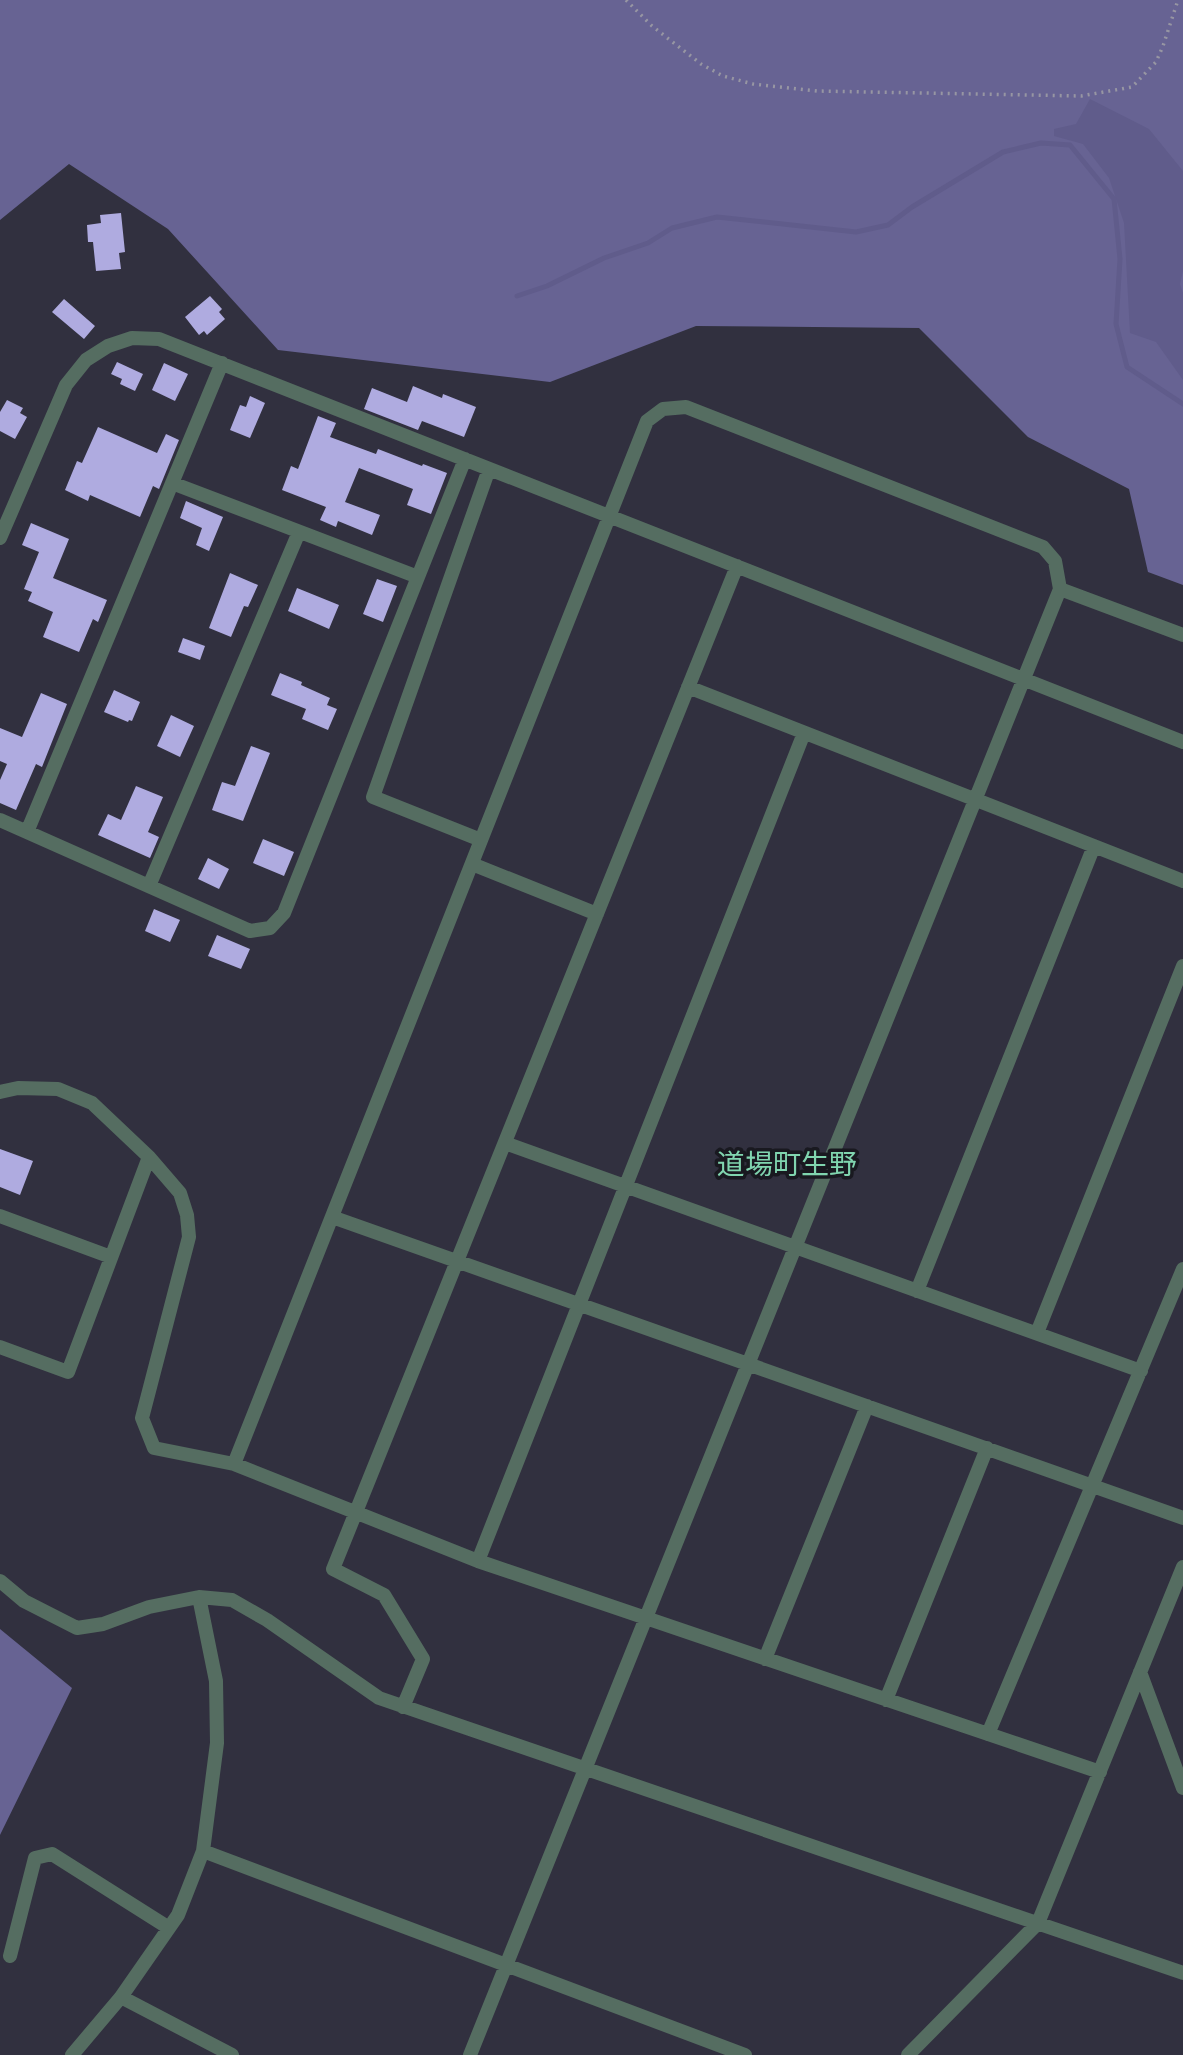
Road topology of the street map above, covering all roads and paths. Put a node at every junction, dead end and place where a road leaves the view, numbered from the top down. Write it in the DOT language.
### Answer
graph roads {
  1 [pos="626,0"];
  2 [pos="1178,0"];
  3 [pos="222,363"];
  4 [pos="466,459"];
  5 [pos="489,469"];
  6 [pos="172,484"];
  7 [pos="609,516"];
  8 [pos="299,532"];
  9 [pos="0,538"];
  10 [pos="737,566"];
  11 [pos="418,578"];
  12 [pos="1059,589"];
  13 [pos="1183,635"];
  14 [pos="1023,679"];
  15 [pos="688,687"];
  16 [pos="804,733"];
  17 [pos="1183,742"];
  18 [pos="975,799"];
  19 [pos="0,820"];
  20 [pos="27,832"];
  21 [pos="481,840"];
  22 [pos="1094,846"];
  23 [pos="472,864"];
  24 [pos="1183,881"];
  25 [pos="149,886"];
  26 [pos="597,914"];
  27 [pos="1183,966"];
  28 [pos="0,1091"];
  29 [pos="505,1143"];
  30 [pos="149,1157"];
  31 [pos="625,1186"];
  32 [pos="0,1216"];
  33 [pos="332,1217"];
  34 [pos="795,1247"];
  35 [pos="111,1256"];
  36 [pos="457,1261"];
  37 [pos="1183,1269"];
  38 [pos="917,1291"];
  39 [pos="579,1304"];
  40 [pos="1037,1334"];
  41 [pos="0,1347"];
  42 [pos="748,1364"];
  43 [pos="1140,1371"];
  44 [pos="867,1406"];
  45 [pos="987,1448"];
  46 [pos="234,1464"];
  47 [pos="1092,1486"];
  48 [pos="356,1513"];
  49 [pos="1183,1518"];
  50 [pos="478,1561"];
  51 [pos="1183,1567"];
  52 [pos="0,1581"];
  53 [pos="199,1597"];
  54 [pos="646,1618"];
  55 [pos="765,1659"];
  56 [pos="1140,1672"];
  57 [pos="886,1700"];
  58 [pos="403,1707"];
  59 [pos="988,1734"];
  60 [pos="585,1769"];
  61 [pos="1100,1772"];
  62 [pos="1183,1788"];
  63 [pos="203,1851"];
  64 [pos="1038,1923"];
  65 [pos="169,1928"];
  66 [pos="10,1956"];
  67 [pos="506,1965"];
  68 [pos="1183,1973"];
  69 [pos="121,1997"];
  70 [pos="72,2055"];
  71 [pos="232,2055"];
  72 [pos="470,2055"];
  73 [pos="745,2055"];
  74 [pos="908,2055"];
  1 -- 2 [label="path"];
  3 -- 4 [label="street"];
  3 -- 6 [label="street"];
  3 -- 9 [label="street"];
  4 -- 5 [label="street"];
  4 -- 11 [label="street"];
  5 -- 7 [label="street"];
  5 -- 21 [label="street"];
  6 -- 8 [label="street"];
  6 -- 20 [label="street"];
  7 -- 10 [label="street"];
  7 -- 12 [label="street"];
  7 -- 21 [label="street"];
  8 -- 11 [label="street"];
  8 -- 25 [label="street"];
  10 -- 14 [label="street"];
  10 -- 15 [label="street"];
  11 -- 25 [label="street"];
  12 -- 13 [label="street"];
  12 -- 14 [label="street"];
  14 -- 17 [label="street"];
  14 -- 18 [label="street"];
  15 -- 16 [label="street"];
  15 -- 26 [label="street"];
  16 -- 18 [label="street"];
  16 -- 31 [label="street"];
  18 -- 22 [label="street"];
  18 -- 34 [label="street"];
  19 -- 20 [label="street"];
  20 -- 25 [label="street"];
  21 -- 23 [label="street"];
  22 -- 24 [label="street"];
  22 -- 38 [label="street"];
  23 -- 26 [label="street"];
  23 -- 33 [label="street"];
  26 -- 29 [label="street"];
  27 -- 40 [label="street"];
  28 -- 30 [label="street"];
  29 -- 31 [label="street"];
  29 -- 36 [label="street"];
  30 -- 35 [label="street"];
  30 -- 46 [label="street"];
  31 -- 34 [label="street"];
  31 -- 39 [label="street"];
  32 -- 35 [label="street"];
  33 -- 36 [label="street"];
  33 -- 46 [label="street"];
  34 -- 38 [label="street"];
  34 -- 42 [label="street"];
  35 -- 41 [label="street"];
  36 -- 39 [label="street"];
  36 -- 48 [label="street"];
  37 -- 43 [label="street"];
  38 -- 40 [label="street"];
  39 -- 42 [label="street"];
  39 -- 50 [label="street"];
  40 -- 43 [label="street"];
  42 -- 44 [label="street"];
  42 -- 54 [label="street"];
  43 -- 47 [label="street"];
  44 -- 45 [label="street"];
  44 -- 55 [label="street"];
  45 -- 47 [label="street"];
  45 -- 57 [label="street"];
  46 -- 48 [label="street"];
  47 -- 49 [label="street"];
  47 -- 59 [label="street"];
  48 -- 50 [label="street"];
  48 -- 58 [label="street"];
  50 -- 54 [label="street"];
  51 -- 56 [label="street"];
  52 -- 53 [label="street"];
  53 -- 58 [label="street"];
  53 -- 63 [label="street"];
  54 -- 55 [label="street"];
  54 -- 60 [label="street"];
  55 -- 57 [label="street"];
  56 -- 61 [label="street"];
  56 -- 62 [label="street"];
  57 -- 59 [label="street"];
  58 -- 60 [label="street"];
  59 -- 61 [label="street"];
  60 -- 64 [label="street"];
  60 -- 67 [label="street"];
  61 -- 64 [label="street"];
  63 -- 65 [label="street"];
  63 -- 67 [label="street"];
  64 -- 68 [label="street"];
  64 -- 74 [label="street"];
  65 -- 66 [label="street"];
  65 -- 69 [label="street"];
  67 -- 72 [label="street"];
  67 -- 73 [label="street"];
  69 -- 70 [label="street"];
  69 -- 71 [label="street"];
}
